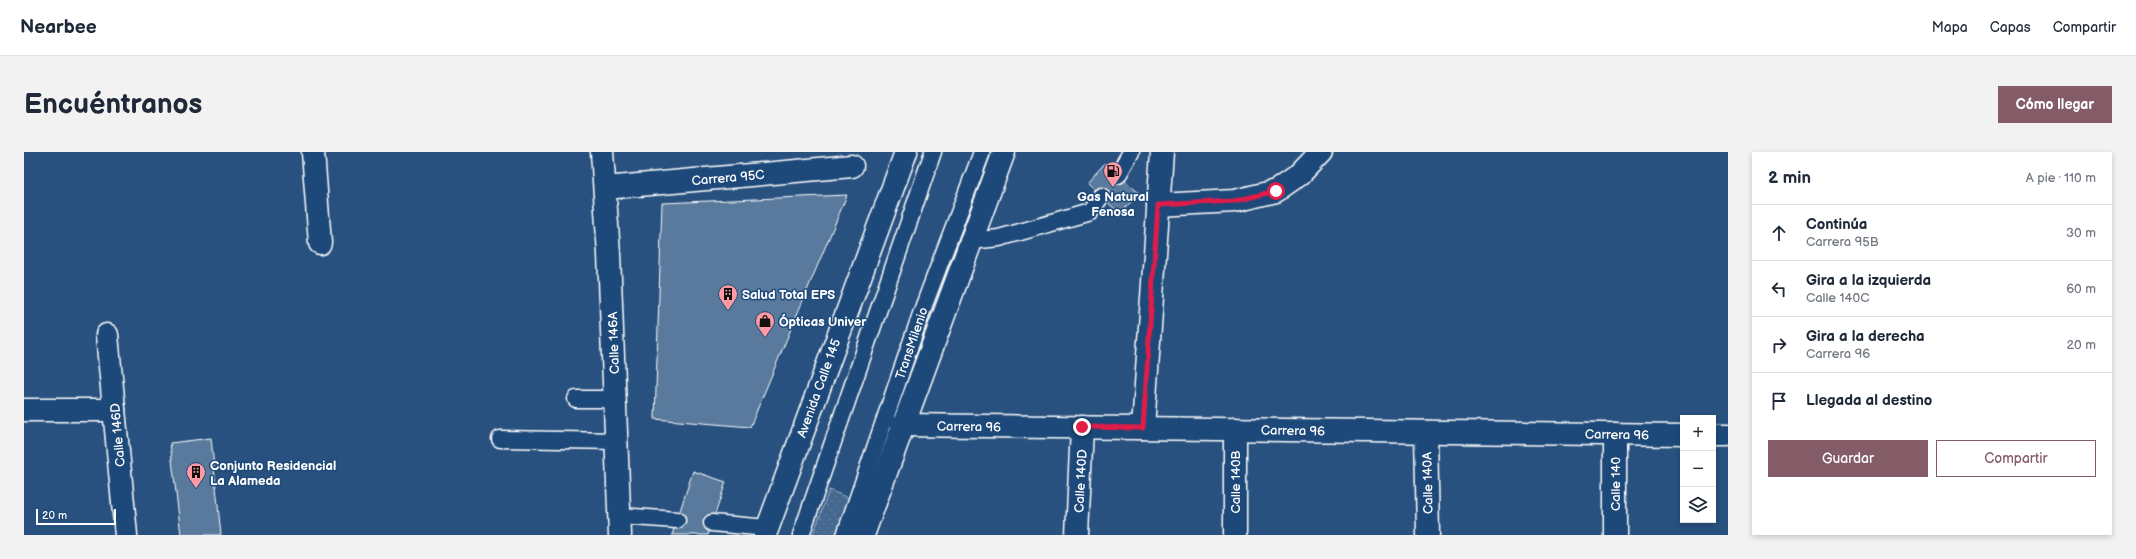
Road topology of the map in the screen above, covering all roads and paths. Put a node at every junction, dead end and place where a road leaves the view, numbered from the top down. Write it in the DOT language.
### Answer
graph roads {
  1 [pos="313,152"];
  2 [pos="602,152"];
  3 [pos="906,152"];
  4 [pos="933,152"];
  5 [pos="982,152"];
  6 [pos="1004,152"];
  7 [pos="1131,152"];
  8 [pos="1162,152"];
  9 [pos="1321,152"];
  10 [pos="852,166"];
  11 [pos="1118,175"];
  12 [pos="605,188"];
  13 [pos="1101,196"];
  14 [pos="1158,205"];
  15 [pos="971,241"];
  16 [pos="320,243"];
  17 [pos="107,335"];
  18 [pos="576,399"];
  19 [pos="615,399"];
  20 [pos="24,410"];
  21 [pos="114,410"];
  22 [pos="902,425"];
  23 [pos="1082,427"];
  24 [pos="1143,428"];
  25 [pos="1235,429"];
  26 [pos="1426,432"];
  27 [pos="1615,434"];
  28 [pos="1680,435"];
  29 [pos="1716,435"];
  30 [pos="1728,435"];
  31 [pos="500,439"];
  32 [pos="617,441"];
  33 [pos="677,520"];
  34 [pos="712,523"];
  35 [pos="620,525"];
  36 [pos="766,531"];
  37 [pos="126,535"];
  38 [pos="800,535"];
  39 [pos="844,535"];
  40 [pos="863,535"];
  41 [pos="1077,535"];
  42 [pos="1235,535"];
  43 [pos="1428,535"];
  44 [pos="1615,535"];
  1 -- 16 [label="street"];
  2 -- 12 [label="street, Calle 146A"];
  3 -- 36 [label="street, Avenida Calle 145"];
  4 -- 38 [label="lane"];
  5 -- 39 [label="lane, TransMilenio"];
  6 -- 15 [label="street"];
  7 -- 11 [label="lane"];
  8 -- 14 [label="street"];
  9 -- 14 [label="street"];
  10 -- 12 [label="street, Carrera 95C"];
  12 -- 19 [label="street, Calle 146A"];
  13 -- 15 [label="lane"];
  14 -- 24 [label="street"];
  15 -- 22 [label="street"];
  17 -- 21 [label="street, Calle 146D"];
  18 -- 19 [label="lane"];
  19 -- 32 [label="street, Calle 146A"];
  20 -- 21 [label="street"];
  21 -- 37 [label="street, Calle 146D"];
  22 -- 23 [label="street, Carrera 96"];
  22 -- 40 [label="street"];
  23 -- 24 [label="street, Carrera 96"];
  23 -- 41 [label="street, Calle 140D"];
  24 -- 25 [label="street, Carrera 96"];
  25 -- 26 [label="street, Carrera 96"];
  25 -- 42 [label="street, Calle 140B"];
  26 -- 27 [label="street, Carrera 96"];
  26 -- 43 [label="street, Calle 140A"];
  27 -- 28 [label="street, Carrera 96"];
  27 -- 44 [label="street, Calle 140"];
  29 -- 30 [label="street"];
  31 -- 32 [label="lane"];
  32 -- 35 [label="street, Calle 146A"];
  33 -- 35 [label="lane"];
  34 -- 36 [label="lane"];
}
